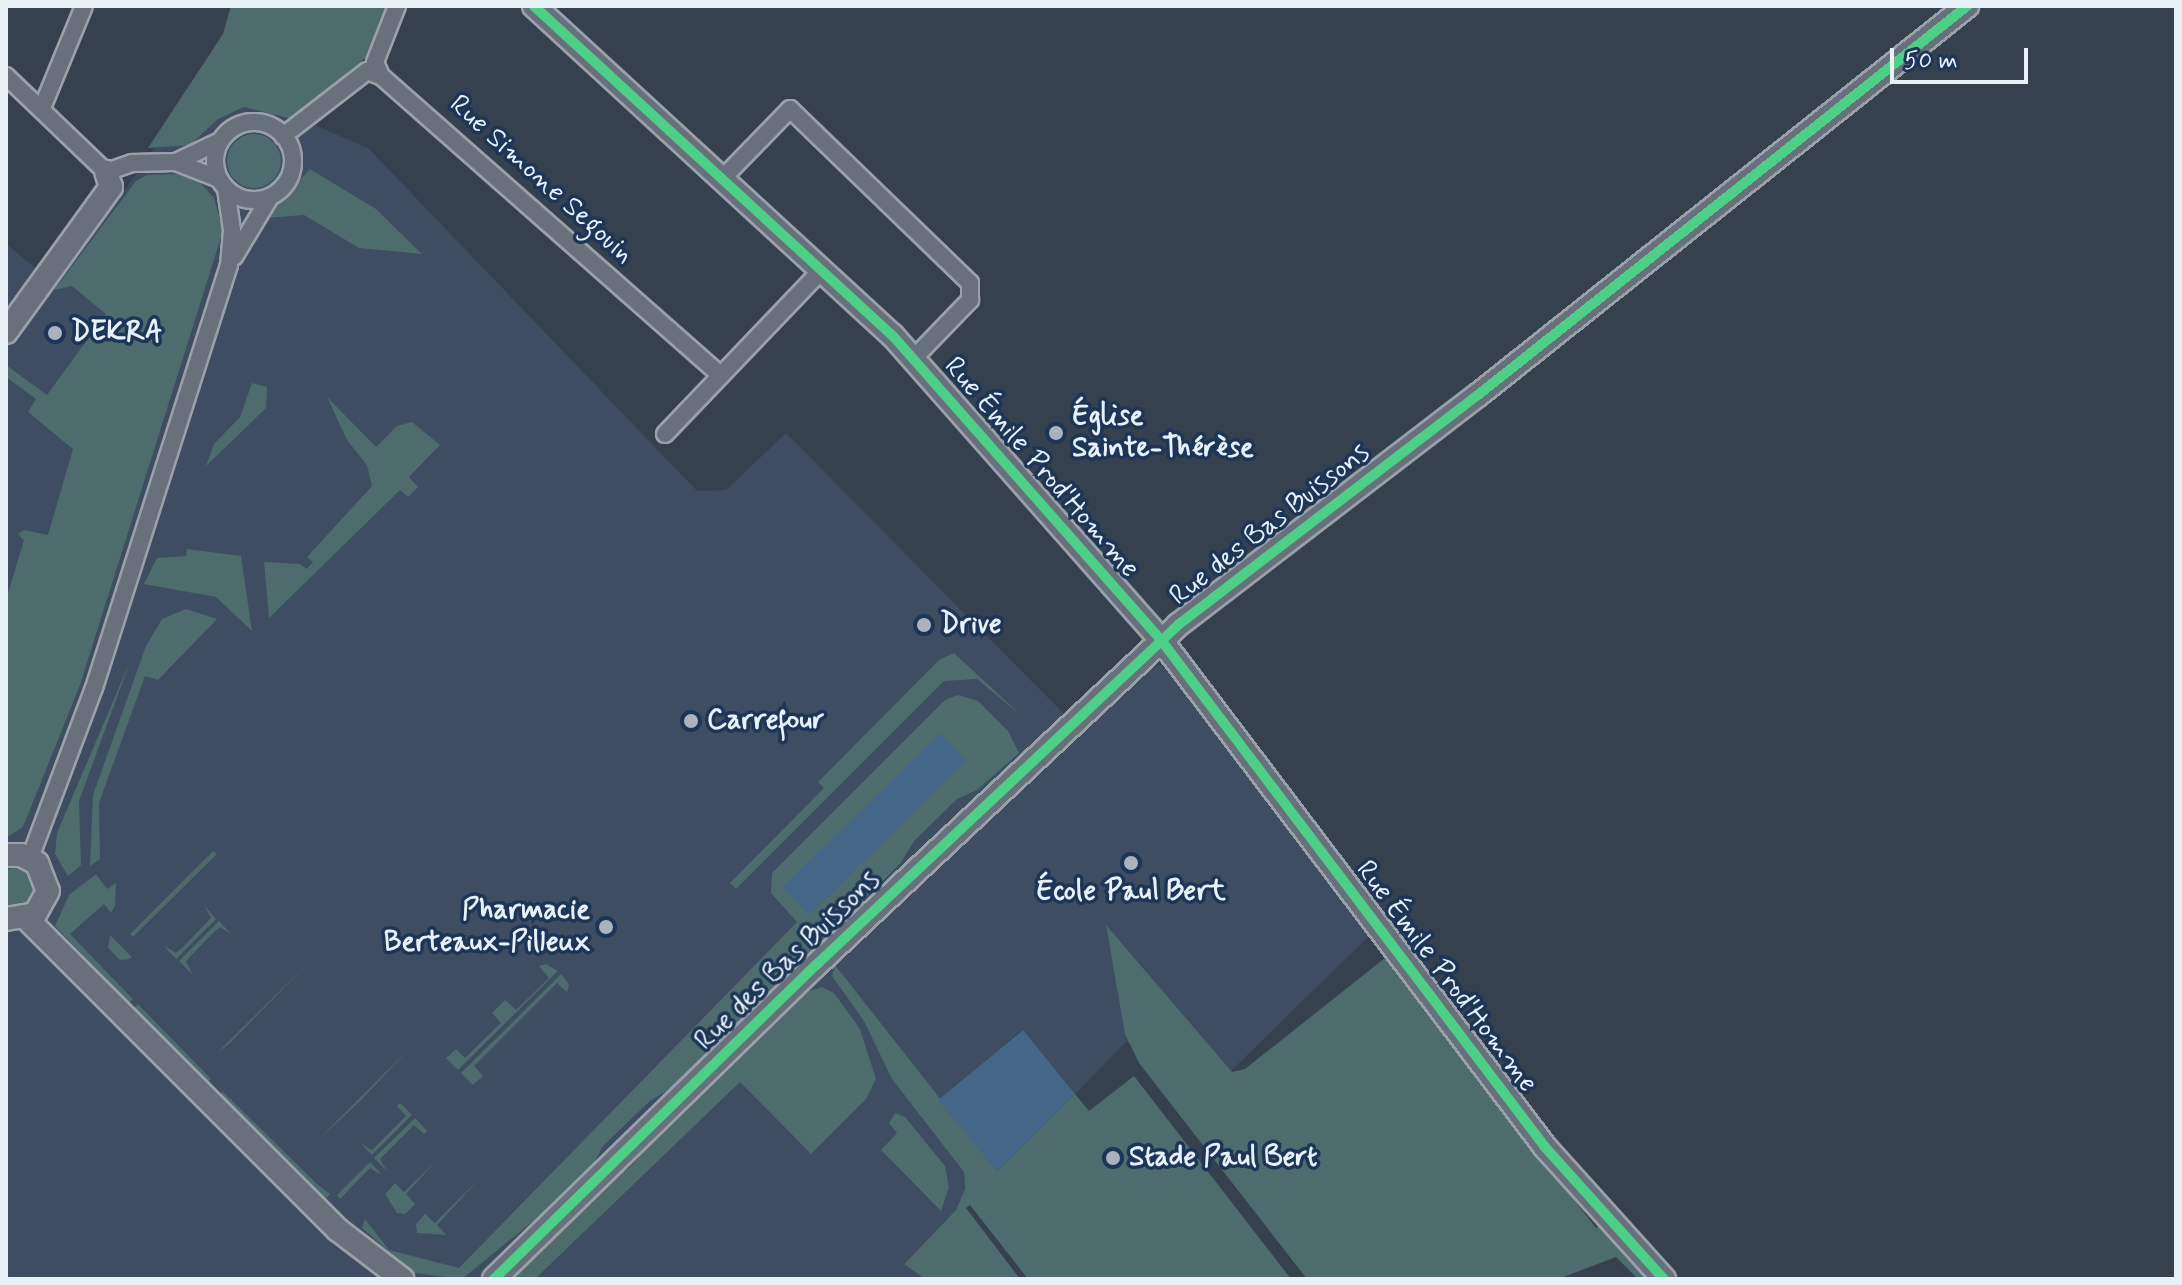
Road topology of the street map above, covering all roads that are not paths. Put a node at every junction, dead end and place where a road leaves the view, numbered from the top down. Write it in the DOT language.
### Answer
graph roads {
  1 [pos="84,6"];
  2 [pos="397,6"];
  3 [pos="534,6"];
  4 [pos="1967,6"];
  5 [pos="6,76"];
  6 [pos="381,76"];
  7 [pos="42,108"];
  8 [pos="283,136"];
  9 [pos="220,141"];
  10 [pos="176,162"];
  11 [pos="106,172"];
  12 [pos="721,180"];
  13 [pos="222,184"];
  14 [pos="270,197"];
  15 [pos="229,265"];
  16 [pos="821,271"];
  17 [pos="6,332"];
  18 [pos="913,359"];
  19 [pos="721,376"];
  20 [pos="665,434"];
  21 [pos="1161,640"];
  22 [pos="6,855"];
  23 [pos="30,858"];
  24 [pos="16,919"];
  25 [pos="338,1230"];
  26 [pos="500,1272"];
  27 [pos="379,1279"];
  28 [pos="402,1279"];
  29 [pos="484,1279"];
  30 [pos="1664,1279"];
  1 -- 7 [label="street"];
  2 -- 6 [label="street"];
  3 -- 12 [label="street, Rue Émile Prod'Homme"];
  4 -- 21 [label="street, Rue des Bas Buissons"];
  5 -- 7 [label="street"];
  6 -- 8 [label="street"];
  6 -- 19 [label="street, Rue Simone Segouin"];
  7 -- 11 [label="street"];
  8 -- 9 [label="street"];
  8 -- 14 [label="street"];
  9 -- 10 [label="street"];
  9 -- 13 [label="street"];
  10 -- 11 [label="street"];
  10 -- 13 [label="street"];
  11 -- 17 [label="street"];
  12 -- 16 [label="street, Rue Émile Prod'Homme"];
  12 -- 18 [label="street"];
  13 -- 14 [label="street"];
  13 -- 15 [label="street"];
  14 -- 15 [label="street"];
  15 -- 23 [label="street"];
  16 -- 18 [label="street, Rue Émile Prod'Homme"];
  16 -- 19 [label="street"];
  18 -- 21 [label="street, Rue Émile Prod'Homme"];
  19 -- 20 [label="street"];
  21 -- 26 [label="street, Rue des Bas Buissons"];
  21 -- 30 [label="street, Rue Émile Prod'Homme"];
  22 -- 23 [label="street"];
  23 -- 24 [label="street"];
  24 -- 25 [label="street"];
  25 -- 27 [label="street"];
  25 -- 28 [label="street"];
  26 -- 29 [label="street, Rue des Bas Buissons"];
}
